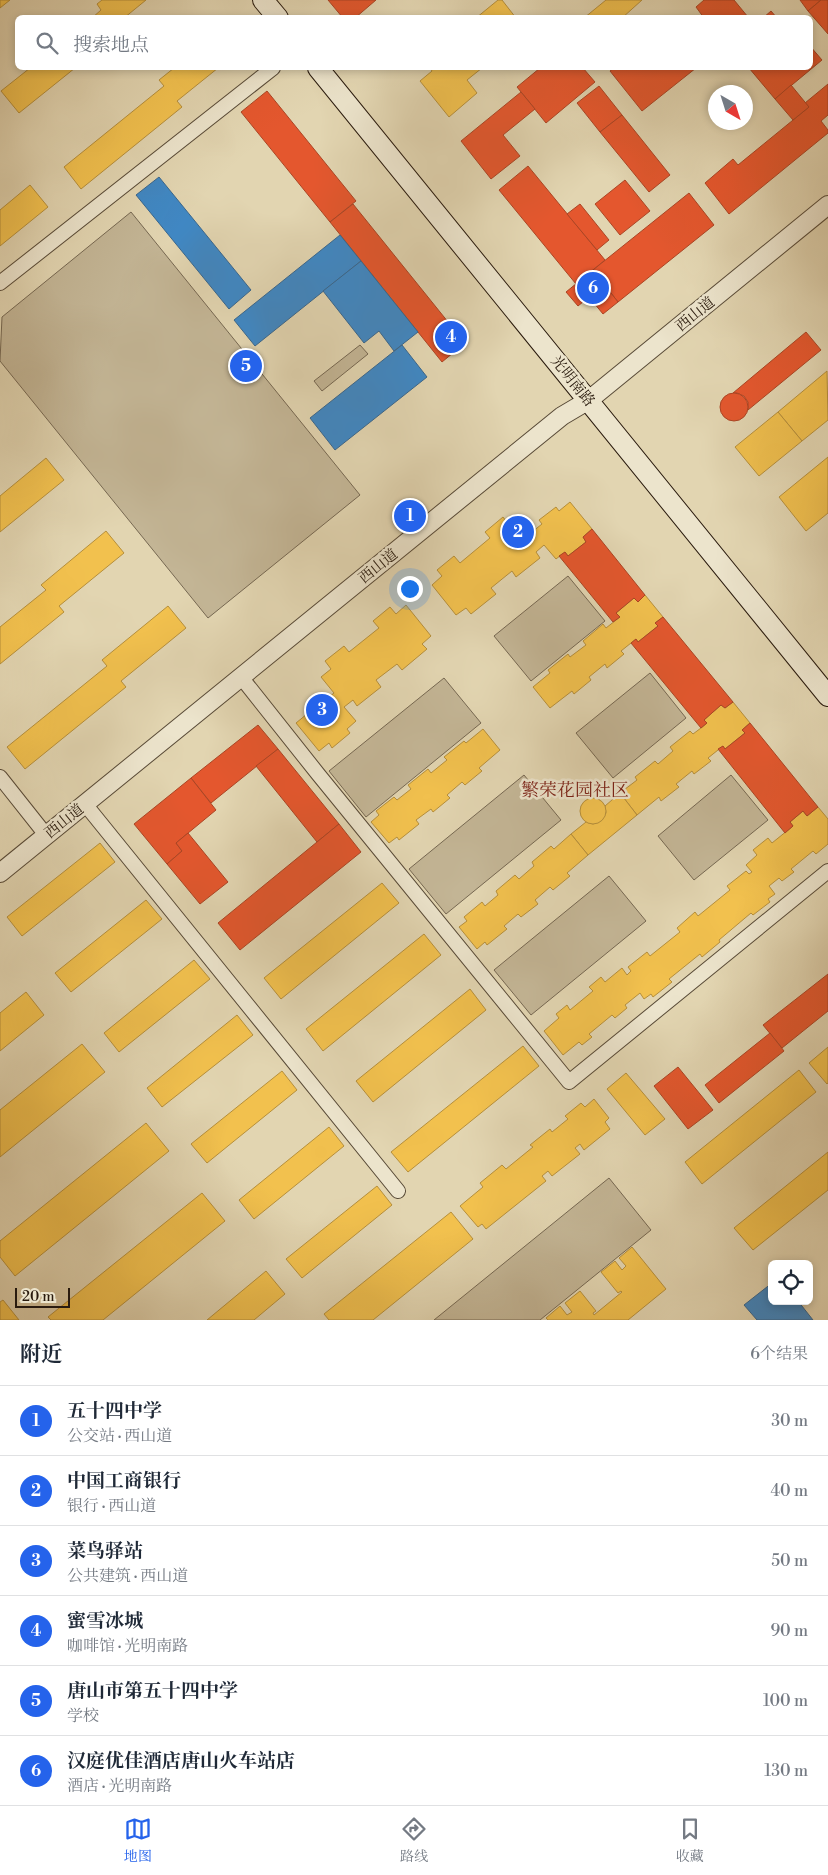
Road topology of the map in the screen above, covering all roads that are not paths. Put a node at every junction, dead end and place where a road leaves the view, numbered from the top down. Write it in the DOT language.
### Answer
graph roads {
  1 [pos="263,0"];
  2 [pos="276,15"];
  3 [pos="269,70"];
  4 [pos="320,70"];
  5 [pos="828,205"];
  6 [pos="0,284"];
  7 [pos="589,400"];
  8 [pos="242,677"];
  9 [pos="828,696"];
  10 [pos="0,777"];
  11 [pos="85,804"];
  12 [pos="46,835"];
  13 [pos="828,871"];
  14 [pos="0,873"];
  15 [pos="398,1191"];
  1 -- 2 [label="main road"];
  3 -- 6 [label="street"];
  4 -- 7 [label="main road, 光明南路"];
  5 -- 7 [label="street, 西山道"];
  7 -- 8 [label="street, 西山道"];
  7 -- 9 [label="main road, 光明南路"];
  8 -- 11 [label="street, 西山道"];
  8 -- 13 [label="street"];
  10 -- 12 [label="street"];
  11 -- 12 [label="street, 西山道"];
  11 -- 15 [label="street"];
  12 -- 14 [label="street, 西山道"];
}
